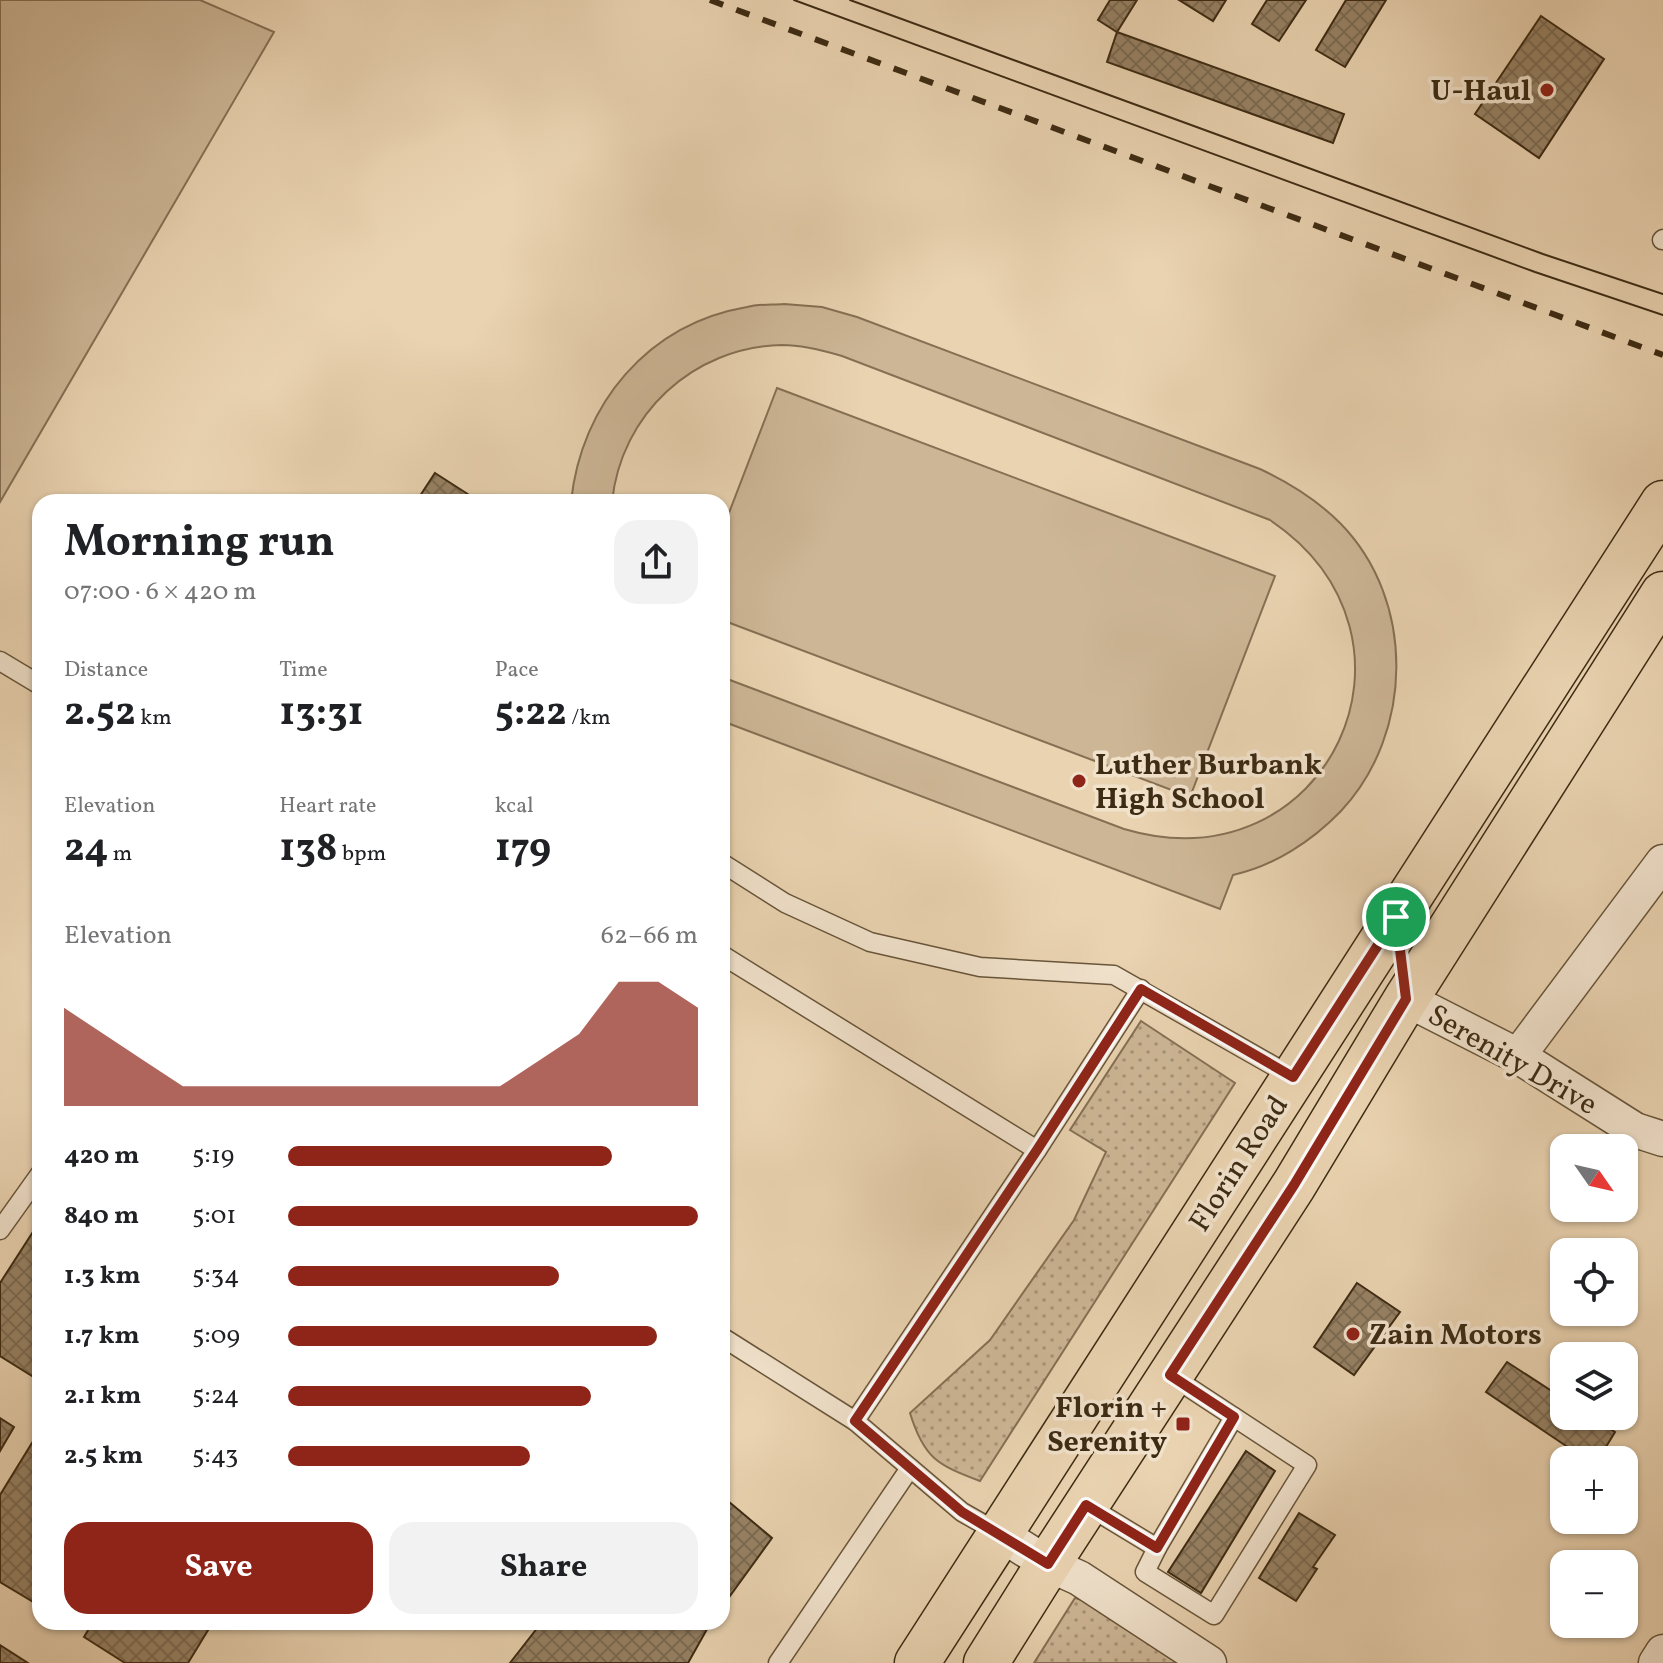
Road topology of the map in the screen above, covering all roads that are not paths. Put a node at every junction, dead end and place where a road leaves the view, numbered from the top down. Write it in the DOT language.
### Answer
graph roads {
  1 [pos="1663,503"];
  2 [pos="1663,594"];
  3 [pos="0,661"];
  4 [pos="32,680"];
  5 [pos="1663,862"];
  6 [pos="730,868"];
  7 [pos="1396,917"];
  8 [pos="730,960"];
  9 [pos="1141,989"];
  10 [pos="1406,999"];
  11 [pos="1518,1056"];
  12 [pos="1293,1077"];
  13 [pos="1663,1139"];
  14 [pos="1037,1150"];
  15 [pos="32,1185"];
  16 [pos="0,1230"];
  17 [pos="730,1342"];
  18 [pos="1170,1375"];
  19 [pos="1234,1417"];
  20 [pos="855,1421"];
  21 [pos="910,1468"];
  22 [pos="1086,1505"];
  23 [pos="999,1533"];
  24 [pos="1157,1548"];
  25 [pos="1048,1564"];
  26 [pos="1663,1652"];
  27 [pos="778,1663"];
  28 [pos="917,1663"];
  29 [pos="986,1663"];
  30 [pos="1209,1663"];
  31 [pos="1656,1663"];
  1 -- 7 [label="main road, Florin Road"];
  2 -- 10 [label="main road, Florin Road"];
  3 -- 4 [label="lane"];
  5 -- 11 [label="street"];
  6 -- 9 [label="lane"];
  7 -- 10 [label="main road"];
  7 -- 12 [label="main road, Florin Road"];
  8 -- 14 [label="lane"];
  9 -- 12 [label="lane"];
  9 -- 14 [label="lane"];
  10 -- 11 [label="street, Serenity Drive"];
  10 -- 18 [label="main road, Florin Road"];
  11 -- 13 [label="street, Serenity Drive"];
  12 -- 23 [label="main road, Florin Road"];
  14 -- 20 [label="lane"];
  15 -- 16 [label="lane"];
  17 -- 20 [label="lane"];
  18 -- 19 [label="lane"];
  18 -- 22 [label="main road, Florin Road"];
  19 -- 24 [label="lane"];
  19 -- 24 [label="lane"];
  20 -- 21 [label="lane"];
  21 -- 23 [label="lane"];
  21 -- 27 [label="lane"];
  22 -- 24 [label="lane"];
  22 -- 25 [label="main road, Florin Road"];
  23 -- 25 [label="street"];
  23 -- 28 [label="main road, Florin Road"];
  25 -- 29 [label="main road, Florin Road"];
  25 -- 30 [label="street"];
  26 -- 31 [label="street"];
}
